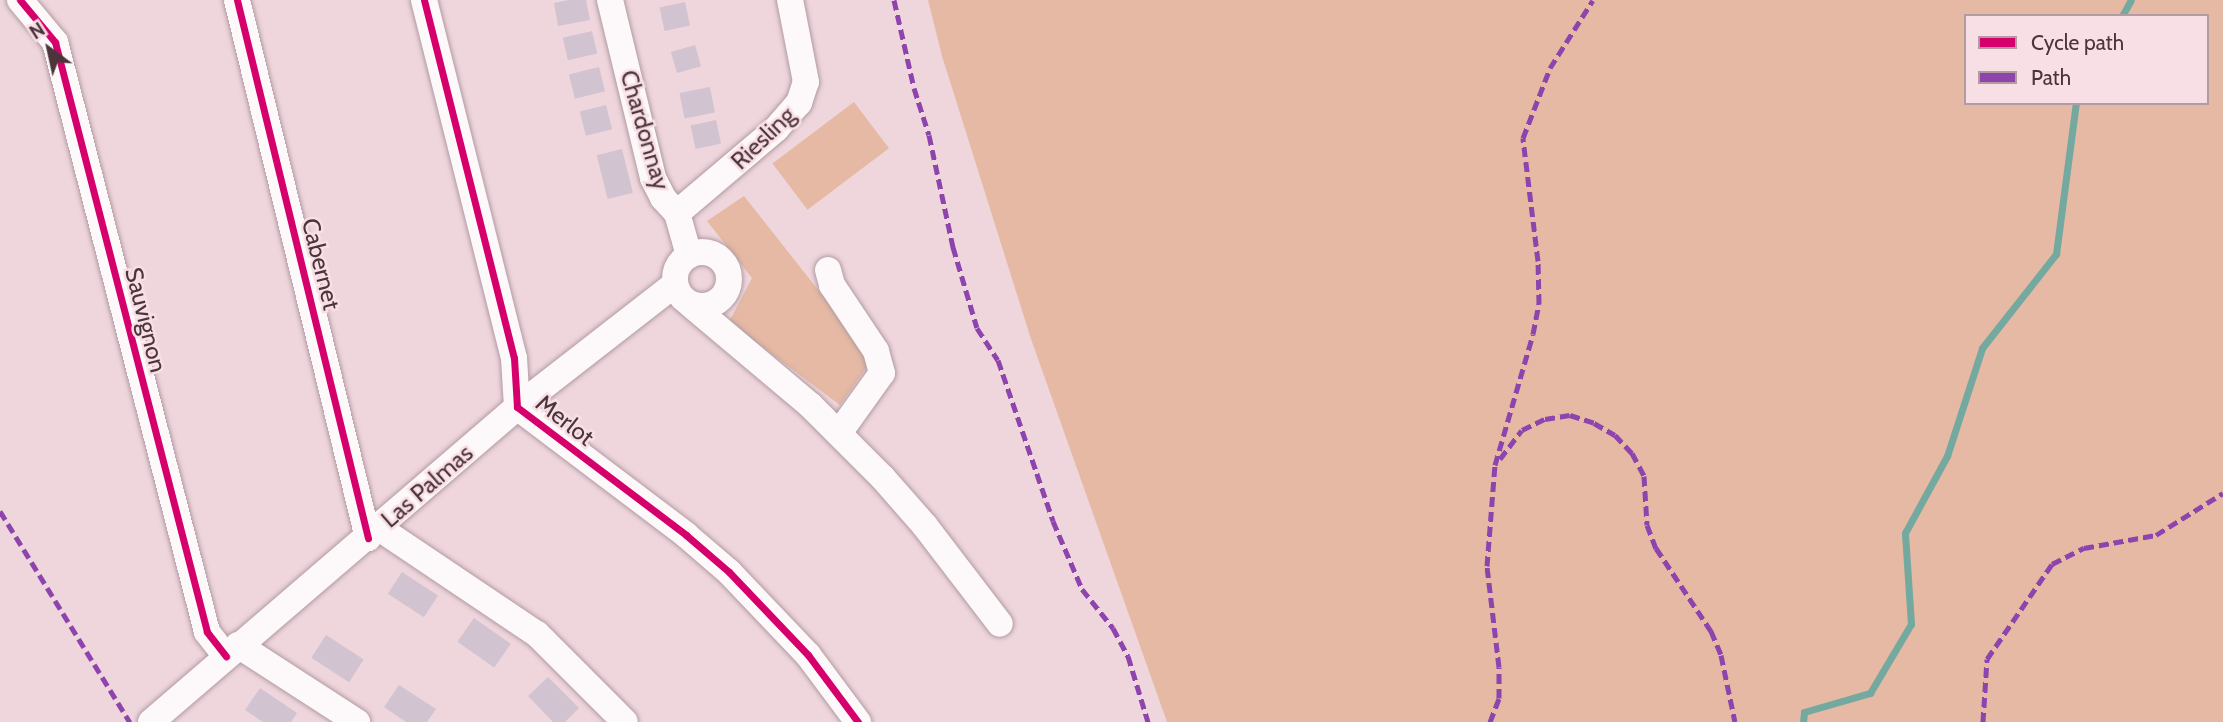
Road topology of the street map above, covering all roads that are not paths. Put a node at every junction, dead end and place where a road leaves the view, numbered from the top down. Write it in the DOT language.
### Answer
graph roads {
  1 [pos="20,0"];
  2 [pos="236,0"];
  3 [pos="424,0"];
  4 [pos="610,0"];
  5 [pos="790,0"];
  6 [pos="677,213"];
  7 [pos="689,255"];
  8 [pos="828,270"];
  9 [pos="683,294"];
  10 [pos="517,407"];
  11 [pos="839,433"];
  12 [pos="374,533"];
  13 [pos="1000,624"];
  14 [pos="232,651"];
  15 [pos="152,722"];
  16 [pos="358,722"];
  17 [pos="625,722"];
  18 [pos="858,722"];
  1 -- 14 [label="street, Sauvignon"];
  2 -- 12 [label="street, Cabernet"];
  3 -- 10 [label="street, Merlot"];
  4 -- 6 [label="street, Chardonnay"];
  5 -- 6 [label="street, Riesling"];
  6 -- 7 [label="street, Chardonnay"];
  7 -- 9 [label="street, Las Palmas"];
  7 -- 9 [label="street, Las Palmas"];
  8 -- 11 [label="street"];
  9 -- 10 [label="street, Las Palmas"];
  9 -- 11 [label="street"];
  10 -- 12 [label="street, Las Palmas"];
  10 -- 18 [label="street, Merlot"];
  11 -- 13 [label="street"];
  12 -- 14 [label="street, Las Palmas"];
  12 -- 17 [label="street"];
  14 -- 15 [label="street, Las Palmas"];
  14 -- 16 [label="street, Sauvignon"];
}
